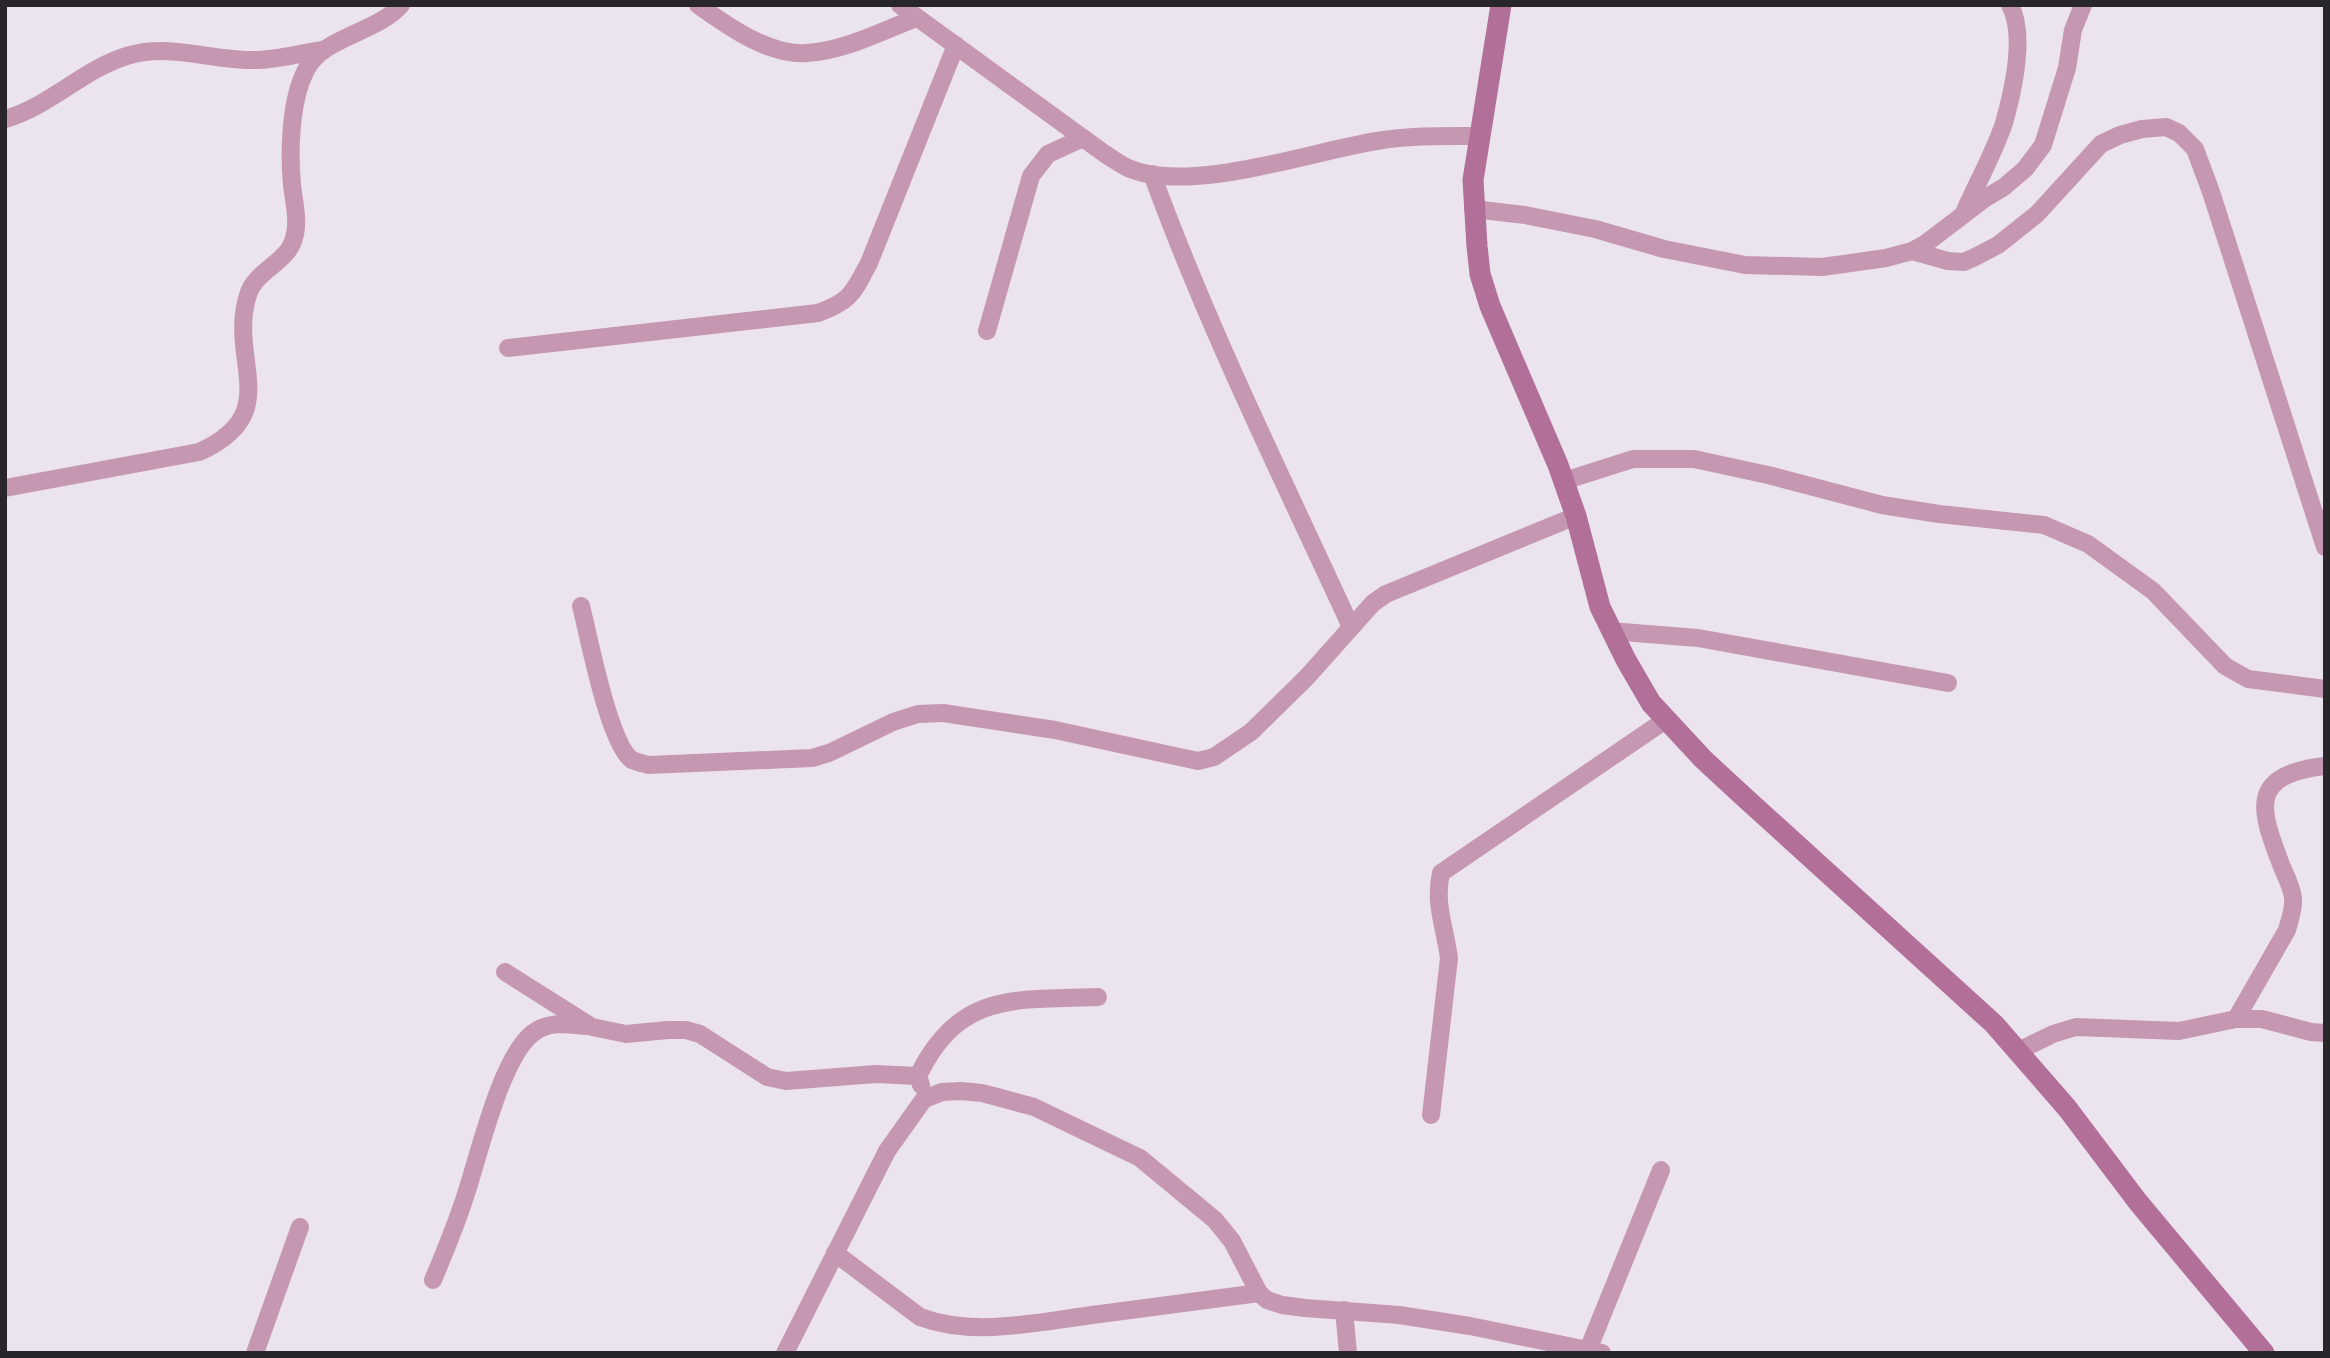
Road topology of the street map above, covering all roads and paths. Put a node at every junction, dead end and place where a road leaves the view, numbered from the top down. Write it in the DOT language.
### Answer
graph roads {
  1 [pos="401,5"];
  2 [pos="698,5"];
  3 [pos="900,5"];
  4 [pos="1501,5"];
  5 [pos="2010,5"];
  6 [pos="2083,5"];
  7 [pos="916,18"];
  8 [pos="956,45"];
  9 [pos="326,49"];
  10 [pos="5,119"];
  11 [pos="1479,136"];
  12 [pos="1083,138"];
  13 [pos="1152,174"];
  14 [pos="1473,209"];
  15 [pos="1962,216"];
  16 [pos="1912,251"];
  17 [pos="987,331"];
  18 [pos="508,348"];
  19 [pos="1564,481"];
  20 [pos="5,488"];
  21 [pos="1576,516"];
  22 [pos="2325,547"];
  23 [pos="580,606"];
  24 [pos="1351,626"];
  25 [pos="1611,631"];
  26 [pos="1948,682"];
  27 [pos="2325,689"];
  28 [pos="1667,719"];
  29 [pos="2325,766"];
  30 [pos="505,972"];
  31 [pos="1098,997"];
  32 [pos="2236,1018"];
  33 [pos="592,1027"];
  34 [pos="2325,1033"];
  35 [pos="2018,1051"];
  36 [pos="918,1076"];
  37 [pos="924,1099"];
  38 [pos="1432,1115"];
  39 [pos="1661,1170"];
  40 [pos="300,1227"];
  41 [pos="835,1253"];
  42 [pos="433,1280"];
  43 [pos="1259,1293"];
  44 [pos="1344,1310"];
  45 [pos="1595,1351"];
  46 [pos="255,1353"];
  47 [pos="785,1353"];
  48 [pos="1348,1353"];
  49 [pos="2264,1353"];
  1 -- 9 [label="street"];
  2 -- 7 [label="street"];
  3 -- 7 [label="street"];
  4 -- 11 [label="street"];
  5 -- 15 [label="street"];
  6 -- 15 [label="street"];
  7 -- 8 [label="street"];
  8 -- 12 [label="street"];
  8 -- 18 [label="street"];
  9 -- 10 [label="street"];
  9 -- 20 [label="street"];
  11 -- 13 [label="street"];
  11 -- 14 [label="street"];
  12 -- 13 [label="street"];
  12 -- 17 [label="street"];
  13 -- 24 [label="street"];
  14 -- 16 [label="street"];
  14 -- 19 [label="street"];
  15 -- 16 [label="street"];
  16 -- 22 [label="street"];
  19 -- 21 [label="street"];
  19 -- 27 [label="street"];
  21 -- 24 [label="street"];
  21 -- 25 [label="street"];
  23 -- 24 [label="street"];
  25 -- 26 [label="street"];
  25 -- 28 [label="street"];
  28 -- 35 [label="street"];
  28 -- 38 [label="street"];
  29 -- 32 [label="street"];
  30 -- 33 [label="street"];
  31 -- 36 [label="street"];
  32 -- 34 [label="street"];
  32 -- 35 [label="street"];
  33 -- 36 [label="street"];
  33 -- 42 [label="street"];
  35 -- 49 [label="street"];
  36 -- 37 [label="street"];
  37 -- 41 [label="street"];
  37 -- 43 [label="street"];
  39 -- 45 [label="street"];
  40 -- 46 [label="street"];
  41 -- 43 [label="street"];
  41 -- 47 [label="street"];
  43 -- 44 [label="street"];
  44 -- 45 [label="street"];
  44 -- 48 [label="street"];
}
